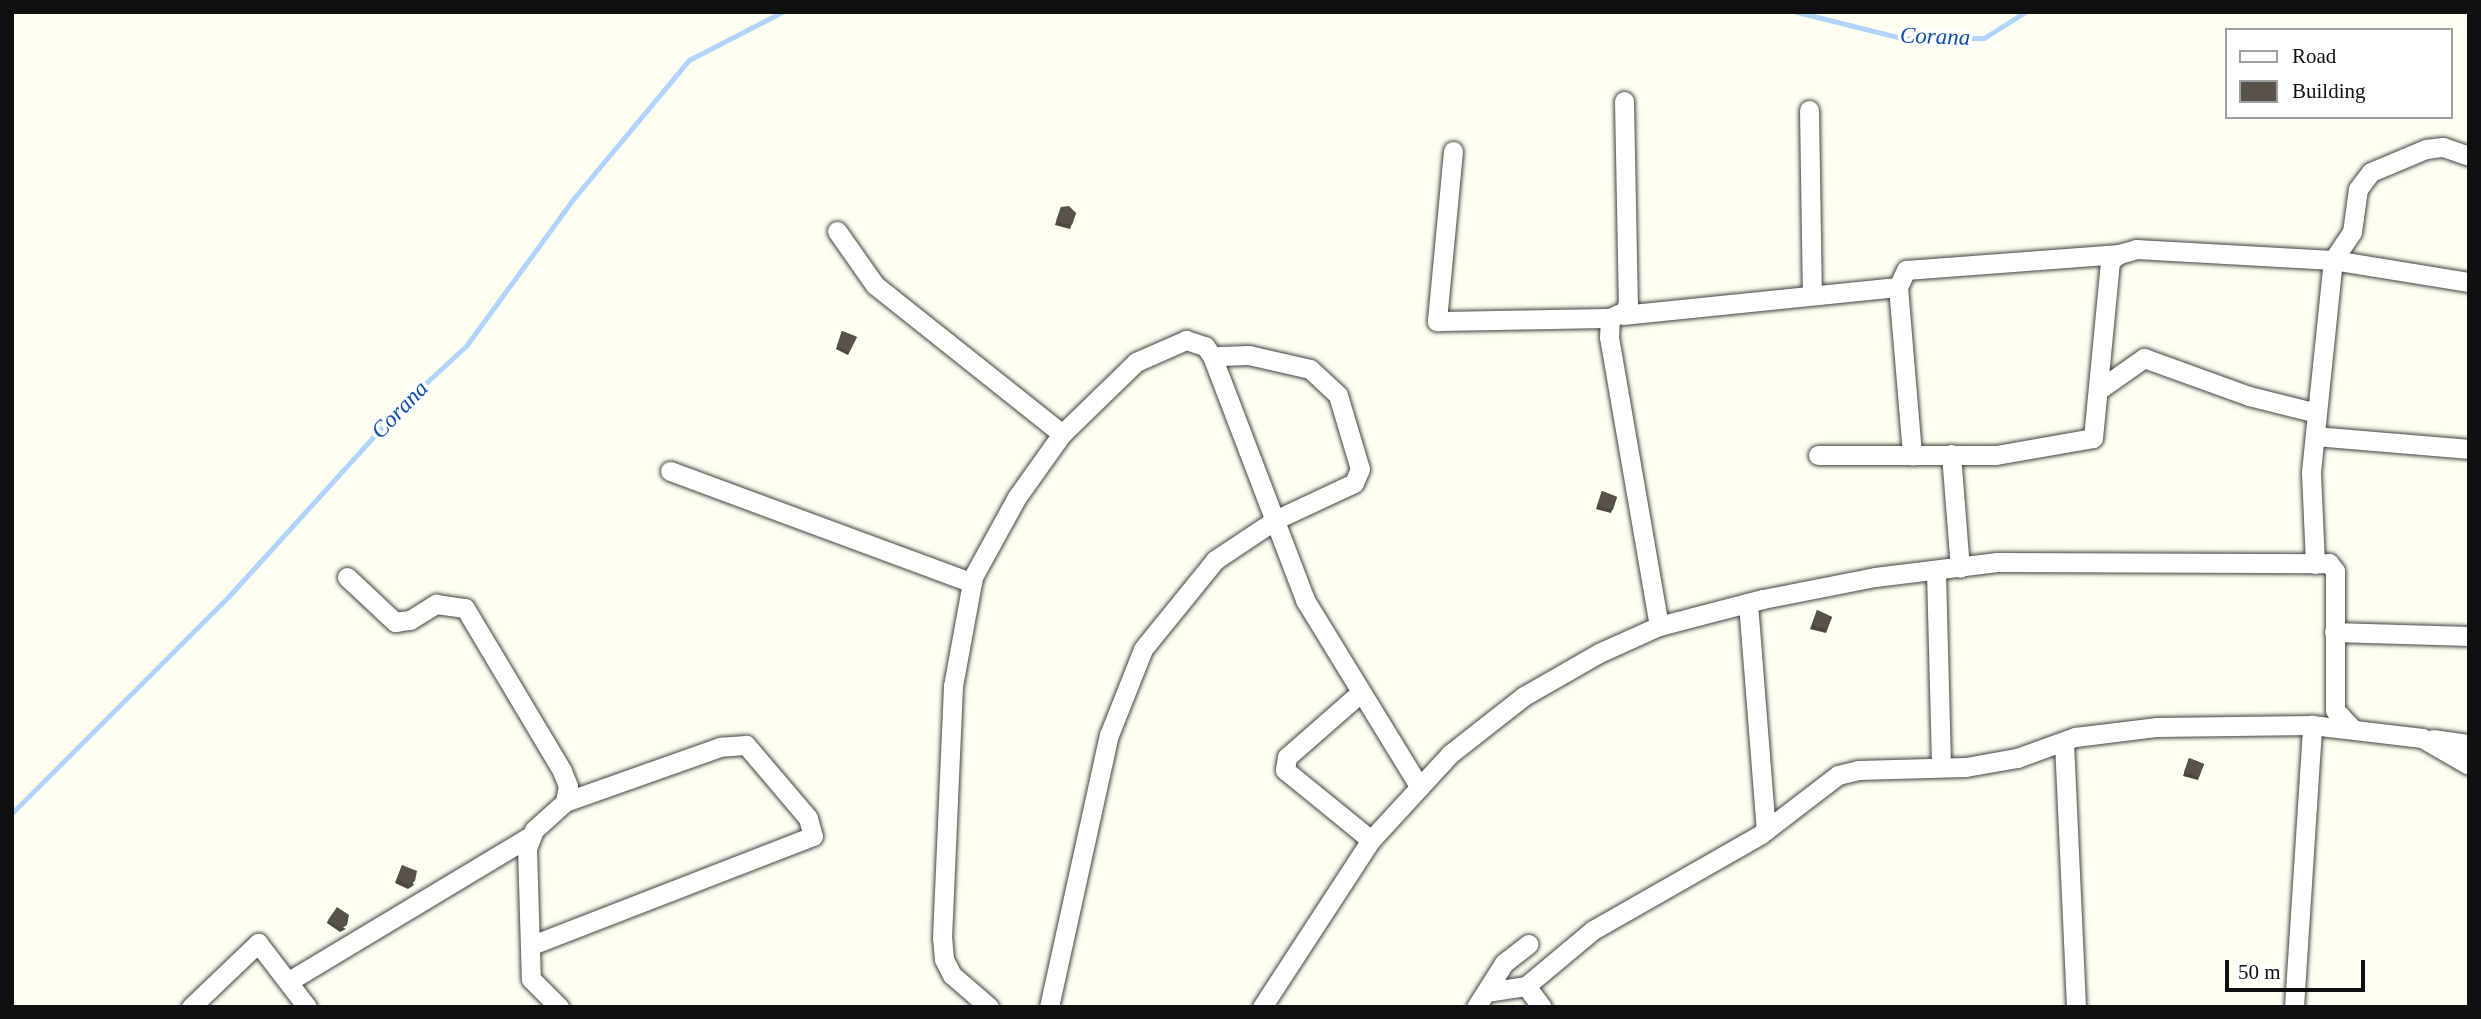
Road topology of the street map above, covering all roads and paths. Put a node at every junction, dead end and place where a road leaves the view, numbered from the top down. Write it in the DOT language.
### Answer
graph roads {
  1 [pos="1625,101"];
  2 [pos="1809,110"];
  3 [pos="1453,151"];
  4 [pos="2469,156"];
  5 [pos="837,231"];
  6 [pos="2119,254"];
  7 [pos="2333,260"];
  8 [pos="2469,282"];
  9 [pos="1898,287"];
  10 [pos="1811,295"];
  11 [pos="1616,316"];
  12 [pos="1212,356"];
  13 [pos="2100,389"];
  14 [pos="2317,413"];
  15 [pos="1062,434"];
  16 [pos="2315,436"];
  17 [pos="2469,449"];
  18 [pos="1951,454"];
  19 [pos="1818,455"];
  20 [pos="1912,455"];
  21 [pos="670,471"];
  22 [pos="1275,520"];
  23 [pos="2315,564"];
  24 [pos="1960,568"];
  25 [pos="1936,572"];
  26 [pos="347,577"];
  27 [pos="972,583"];
  28 [pos="1748,603"];
  29 [pos="1659,626"];
  30 [pos="2334,632"];
  31 [pos="2469,636"];
  32 [pos="1359,694"];
  33 [pos="2312,725"];
  34 [pos="2352,728"];
  35 [pos="2421,738"];
  36 [pos="2064,741"];
  37 [pos="2469,744"];
  38 [pos="1941,764"];
  39 [pos="2469,765"];
  40 [pos="1419,786"];
  41 [pos="565,802"];
  42 [pos="1766,830"];
  43 [pos="527,838"];
  44 [pos="1371,840"];
  45 [pos="1528,944"];
  46 [pos="532,945"];
  47 [pos="289,981"];
  48 [pos="1527,986"];
  49 [pos="1481,999"];
  50 [pos="191,1007"];
  51 [pos="307,1007"];
  52 [pos="559,1007"];
  53 [pos="989,1007"];
  54 [pos="1049,1007"];
  55 [pos="1262,1007"];
  56 [pos="1542,1007"];
  57 [pos="2076,1007"];
  58 [pos="2294,1007"];
  1 -- 11 [label="street"];
  2 -- 10 [label="street"];
  3 -- 11 [label="street"];
  4 -- 7 [label="street"];
  5 -- 15 [label="street"];
  6 -- 7 [label="street"];
  6 -- 9 [label="street"];
  6 -- 13 [label="street"];
  7 -- 8 [label="street"];
  7 -- 14 [label="street"];
  9 -- 10 [label="street"];
  9 -- 20 [label="street"];
  10 -- 11 [label="street"];
  11 -- 29 [label="street"];
  12 -- 15 [label="street"];
  12 -- 22 [label="street"];
  12 -- 22 [label="street"];
  13 -- 14 [label="street"];
  13 -- 18 [label="street"];
  14 -- 16 [label="street"];
  15 -- 27 [label="street"];
  16 -- 17 [label="street"];
  16 -- 23 [label="street"];
  18 -- 20 [label="street"];
  18 -- 24 [label="street"];
  19 -- 20 [label="street"];
  21 -- 27 [label="street"];
  22 -- 32 [label="street"];
  22 -- 54 [label="street"];
  23 -- 24 [label="street"];
  23 -- 30 [label="street"];
  24 -- 25 [label="street"];
  25 -- 28 [label="street"];
  25 -- 38 [label="street"];
  26 -- 41 [label="street"];
  27 -- 53 [label="street"];
  28 -- 29 [label="street"];
  28 -- 42 [label="street"];
  29 -- 40 [label="street"];
  30 -- 31 [label="street"];
  30 -- 34 [label="street"];
  32 -- 40 [label="street"];
  32 -- 44 [label="street"];
  33 -- 34 [label="street"];
  33 -- 36 [label="street"];
  33 -- 58 [label="street"];
  34 -- 35 [label="street"];
  35 -- 37 [label="street"];
  35 -- 39 [label="street"];
  36 -- 38 [label="street"];
  36 -- 57 [label="street"];
  38 -- 42 [label="street"];
  40 -- 44 [label="street"];
  41 -- 43 [label="street"];
  41 -- 46 [label="street"];
  42 -- 48 [label="street"];
  43 -- 46 [label="street"];
  43 -- 47 [label="street"];
  44 -- 55 [label="street"];
  45 -- 49 [label="street"];
  46 -- 52 [label="street"];
  47 -- 50 [label="street"];
  47 -- 51 [label="street"];
  48 -- 49 [label="street"];
  48 -- 56 [label="street"];
}
